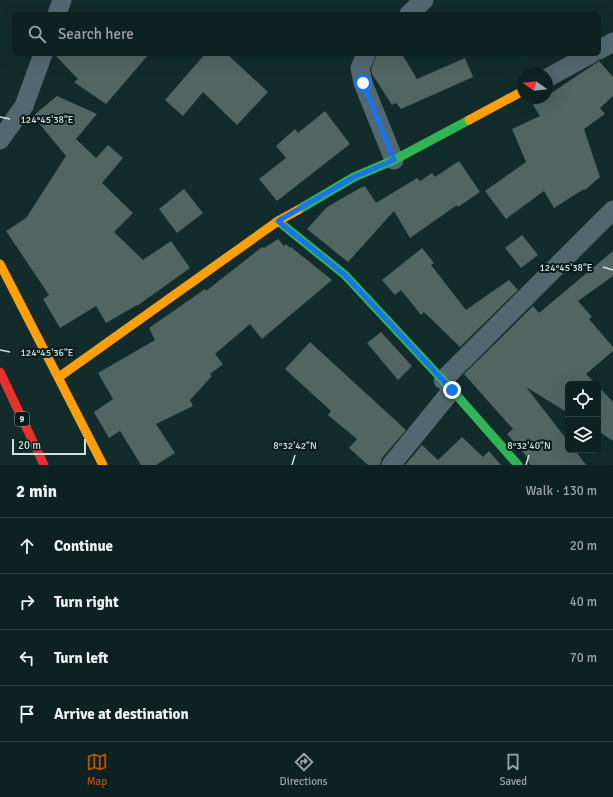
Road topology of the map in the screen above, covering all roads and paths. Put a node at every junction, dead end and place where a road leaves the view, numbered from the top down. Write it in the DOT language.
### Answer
graph roads {
  1 [pos="62,0"];
  2 [pos="424,0"];
  3 [pos="58,12"];
  4 [pos="411,12"];
  5 [pos="42,56"];
  6 [pos="365,56"];
  7 [pos="587,56"];
  8 [pos="553,75"];
  9 [pos="517,94"];
  10 [pos="0,140"];
  11 [pos="394,160"];
  12 [pos="613,210"];
  13 [pos="278,221"];
  14 [pos="0,264"];
  15 [pos="0,372"];
  16 [pos="59,376"];
  17 [pos="448,385"];
  18 [pos="44,465"];
  19 [pos="103,465"];
  20 [pos="391,465"];
  21 [pos="518,465"];
  1 -- 3 [label="street"];
  2 -- 4 [label="street"];
  5 -- 10 [label="street"];
  6 -- 11 [label="street"];
  7 -- 8 [label="street"];
  9 -- 11 [label="main road"];
  11 -- 13 [label="main road"];
  12 -- 17 [label="street"];
  13 -- 16 [label="main road"];
  13 -- 17 [label="main road"];
  14 -- 16 [label="main road"];
  15 -- 18 [label="main road, 9"];
  16 -- 19 [label="main road"];
  17 -- 20 [label="street"];
  17 -- 21 [label="main road"];
}
